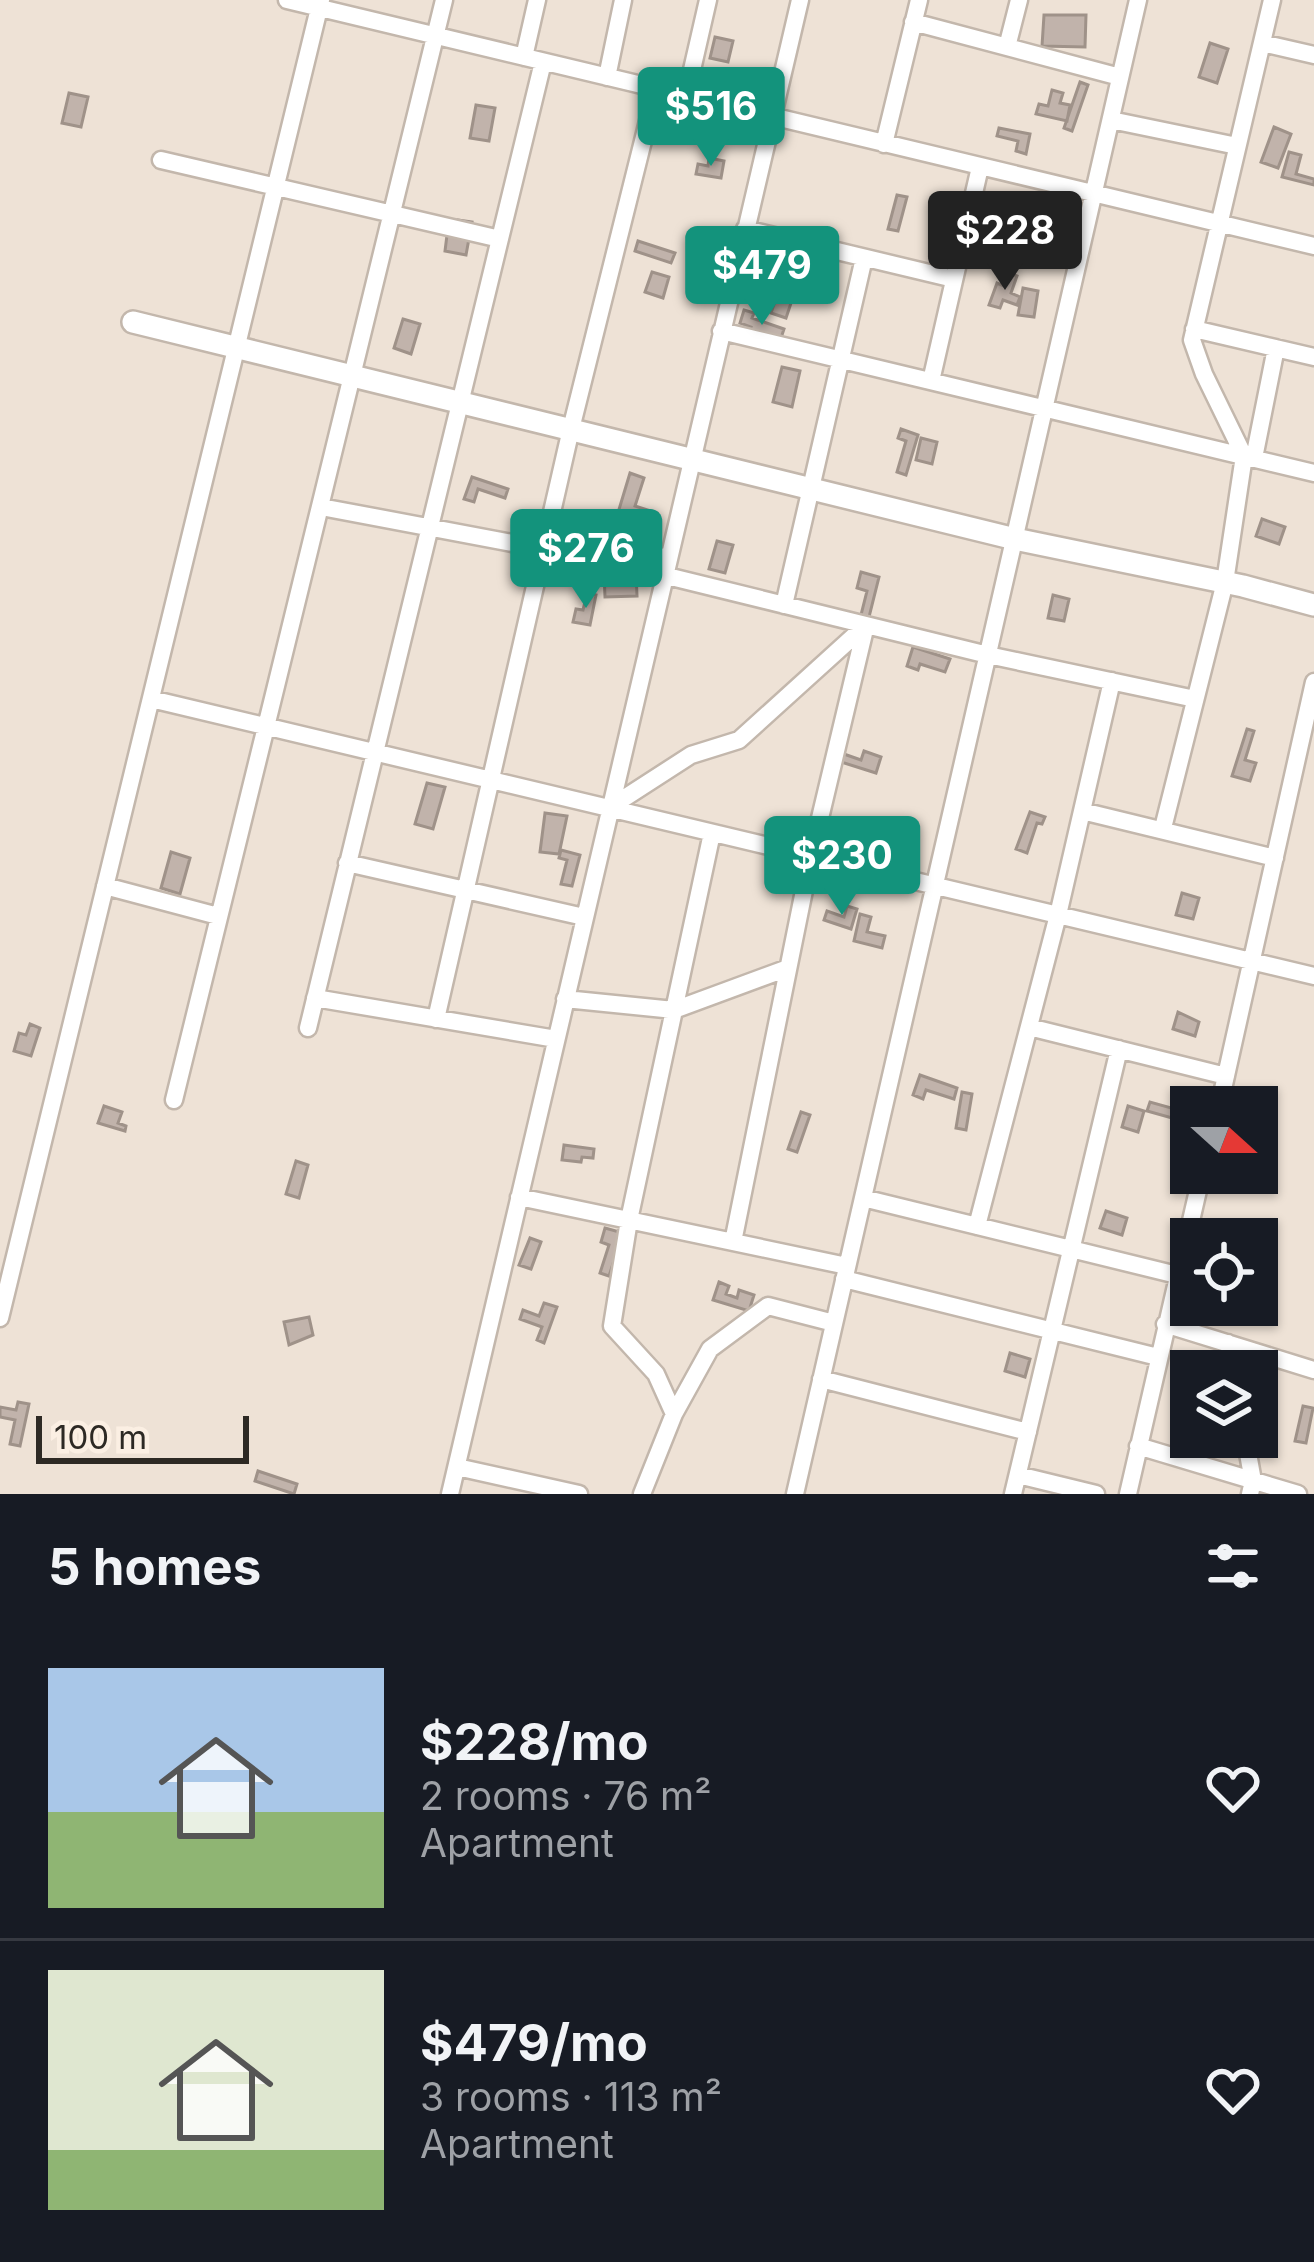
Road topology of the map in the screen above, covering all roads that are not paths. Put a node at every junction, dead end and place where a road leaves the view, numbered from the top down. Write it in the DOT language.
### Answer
graph roads {
  1 [pos="287,0"];
  2 [pos="444,0"];
  3 [pos="537,0"];
  4 [pos="623,0"];
  5 [pos="708,0"];
  6 [pos="800,0"];
  7 [pos="919,0"];
  8 [pos="1019,0"];
  9 [pos="1138,0"];
  10 [pos="1272,0"];
  11 [pos="320,4"];
  12 [pos="914,22"];
  13 [pos="436,36"];
  14 [pos="1262,43"];
  15 [pos="1007,47"];
  16 [pos="1314,55"];
  17 [pos="533,59"];
  18 [pos="607,77"];
  19 [pos="1120,77"];
  20 [pos="656,89"];
  21 [pos="686,96"];
  22 [pos="772,117"];
  23 [pos="1111,120"];
  24 [pos="884,144"];
  25 [pos="1237,146"];
  26 [pos="161,160"];
  27 [pos="980,167"];
  28 [pos="275,187"];
  29 [pos="1094,194"];
  30 [pos="393,214"];
  31 [pos="1219,224"];
  32 [pos="745,229"];
  33 [pos="500,238"];
  34 [pos="1314,246"];
  35 [pos="864,258"];
  36 [pos="955,279"];
  37 [pos="133,322"];
  38 [pos="1194,329"];
  39 [pos="721,331"];
  40 [pos="236,347"];
  41 [pos="1276,348"];
  42 [pos="1314,357"];
  43 [pos="842,360"];
  44 [pos="355,376"];
  45 [pos="931,381"];
  46 [pos="461,403"];
  47 [pos="1045,407"];
  48 [pos="571,429"];
  49 [pos="1249,457"];
  50 [pos="690,459"];
  51 [pos="1314,473"];
  52 [pos="814,489"];
  53 [pos="321,507"];
  54 [pos="429,528"];
  55 [pos="549,528"];
  56 [pos="1015,538"];
  57 [pos="544,549"];
  58 [pos="665,567"];
  59 [pos="1225,582"];
  60 [pos="784,604"];
  61 [pos="1314,605"];
  62 [pos="866,625"];
  63 [pos="988,655"];
  64 [pos="1112,681"];
  65 [pos="1314,682"];
  66 [pos="151,699"];
  67 [pos="1196,699"];
  68 [pos="264,726"];
  69 [pos="373,752"];
  70 [pos="494,781"];
  71 [pos="609,808"];
  72 [pos="1082,811"];
  73 [pos="1163,828"];
  74 [pos="712,832"];
  75 [pos="811,856"];
  76 [pos="1275,858"];
  77 [pos="347,863"];
  78 [pos="105,886"];
  79 [pos="935,886"];
  80 [pos="467,890"];
  81 [pos="1058,915"];
  82 [pos="218,916"];
  83 [pos="584,917"];
  84 [pos="1252,961"];
  85 [pos="788,968"];
  86 [pos="1314,976"];
  87 [pos="315,998"];
  88 [pos="565,999"];
  89 [pos="674,1010"];
  90 [pos="436,1018"];
  91 [pos="1029,1027"];
  92 [pos="308,1028"];
  93 [pos="556,1039"];
  94 [pos="1119,1049"];
  95 [pos="1226,1076"];
  96 [pos="1224,1086"];
  97 [pos="174,1100"];
  98 [pos="519,1197"];
  99 [pos="863,1198"];
  100 [pos="629,1220"];
  101 [pos="977,1226"];
  102 [pos="733,1242"];
  103 [pos="1072,1250"];
  104 [pos="846,1272"];
  105 [pos="1170,1273"];
  106 [pos="1170,1304"];
  107 [pos="0,1318"];
  108 [pos="834,1323"];
  109 [pos="1165,1324"];
  110 [pos="1052,1331"];
  111 [pos="1228,1343"];
  112 [pos="1229,1350"];
  113 [pos="1158,1358"];
  114 [pos="1314,1370"];
  115 [pos="821,1379"];
  116 [pos="674,1414"];
  117 [pos="1028,1432"];
  118 [pos="1138,1446"];
  119 [pos="457,1467"];
  120 [pos="1018,1474"];
  121 [pos="1251,1487"];
  122 [pos="450,1494"];
  123 [pos="579,1494"];
  124 [pos="642,1494"];
  125 [pos="795,1494"];
  126 [pos="1013,1494"];
  127 [pos="1096,1494"];
  128 [pos="1128,1494"];
  129 [pos="1298,1494"];
  1 -- 11 [label="street"];
  2 -- 13 [label="street"];
  3 -- 17 [label="street"];
  4 -- 18 [label="street"];
  5 -- 21 [label="street"];
  6 -- 22 [label="street"];
  7 -- 12 [label="street"];
  8 -- 15 [label="street"];
  9 -- 19 [label="street"];
  10 -- 14 [label="street"];
  11 -- 13 [label="street"];
  11 -- 28 [label="street"];
  12 -- 15 [label="street"];
  12 -- 24 [label="street"];
  13 -- 17 [label="street"];
  13 -- 30 [label="street"];
  14 -- 16 [label="street"];
  14 -- 25 [label="street"];
  15 -- 19 [label="street"];
  17 -- 18 [label="street"];
  17 -- 33 [label="street"];
  18 -- 20 [label="street"];
  19 -- 23 [label="street"];
  20 -- 21 [label="street"];
  20 -- 48 [label="street"];
  21 -- 22 [label="street"];
  22 -- 24 [label="street"];
  22 -- 32 [label="street"];
  23 -- 25 [label="street"];
  23 -- 29 [label="street"];
  24 -- 27 [label="street"];
  25 -- 31 [label="street"];
  26 -- 28 [label="street"];
  27 -- 29 [label="street"];
  27 -- 36 [label="street"];
  28 -- 30 [label="street"];
  28 -- 40 [label="street"];
  29 -- 31 [label="street"];
  29 -- 47 [label="street"];
  30 -- 33 [label="street"];
  30 -- 44 [label="street"];
  31 -- 34 [label="street"];
  31 -- 38 [label="street"];
  32 -- 35 [label="street"];
  32 -- 39 [label="street"];
  33 -- 46 [label="street"];
  35 -- 36 [label="street"];
  35 -- 43 [label="street"];
  36 -- 45 [label="street"];
  37 -- 40 [label="street"];
  38 -- 41 [label="street"];
  38 -- 49 [label="street"];
  39 -- 43 [label="street"];
  39 -- 50 [label="street"];
  40 -- 44 [label="street"];
  40 -- 66 [label="street"];
  41 -- 42 [label="street"];
  41 -- 49 [label="street"];
  43 -- 45 [label="street"];
  43 -- 52 [label="street"];
  44 -- 46 [label="street"];
  44 -- 53 [label="street"];
  45 -- 47 [label="street"];
  46 -- 48 [label="street"];
  46 -- 54 [label="street"];
  47 -- 49 [label="street"];
  47 -- 56 [label="street"];
  48 -- 50 [label="street"];
  48 -- 55 [label="street"];
  49 -- 51 [label="street"];
  49 -- 59 [label="street"];
  50 -- 52 [label="street"];
  50 -- 58 [label="street"];
  52 -- 56 [label="street"];
  52 -- 60 [label="street"];
  53 -- 54 [label="street"];
  53 -- 68 [label="street"];
  54 -- 57 [label="street"];
  54 -- 69 [label="street"];
  55 -- 57 [label="street"];
  55 -- 58 [label="street"];
  56 -- 59 [label="street"];
  56 -- 63 [label="street"];
  57 -- 70 [label="street"];
  58 -- 60 [label="street"];
  58 -- 71 [label="street"];
  59 -- 61 [label="street"];
  59 -- 67 [label="street"];
  60 -- 62 [label="street"];
  62 -- 63 [label="street"];
  62 -- 71 [label="street"];
  62 -- 75 [label="street"];
  63 -- 64 [label="street"];
  63 -- 79 [label="street"];
  64 -- 67 [label="street"];
  64 -- 72 [label="street"];
  65 -- 76 [label="street"];
  66 -- 68 [label="street"];
  66 -- 78 [label="street"];
  67 -- 73 [label="street"];
  68 -- 69 [label="street"];
  68 -- 82 [label="street"];
  69 -- 70 [label="street"];
  69 -- 77 [label="street"];
  70 -- 71 [label="street"];
  70 -- 80 [label="street"];
  71 -- 74 [label="street"];
  71 -- 83 [label="street"];
  72 -- 73 [label="street"];
  72 -- 81 [label="street"];
  73 -- 76 [label="street"];
  74 -- 75 [label="street"];
  74 -- 89 [label="street"];
  75 -- 79 [label="street"];
  75 -- 85 [label="street"];
  76 -- 84 [label="street"];
  77 -- 80 [label="street"];
  77 -- 87 [label="street"];
  78 -- 82 [label="street"];
  78 -- 107 [label="street"];
  79 -- 81 [label="street"];
  79 -- 99 [label="street"];
  80 -- 83 [label="street"];
  80 -- 90 [label="street"];
  81 -- 84 [label="street"];
  81 -- 91 [label="street"];
  82 -- 97 [label="street"];
  83 -- 88 [label="street"];
  84 -- 86 [label="street"];
  84 -- 95 [label="street"];
  85 -- 89 [label="street"];
  85 -- 102 [label="street"];
  87 -- 90 [label="street"];
  87 -- 92 [label="street"];
  88 -- 89 [label="street"];
  88 -- 93 [label="street"];
  89 -- 100 [label="street"];
  90 -- 93 [label="street"];
  91 -- 94 [label="street"];
  91 -- 101 [label="street"];
  93 -- 98 [label="street"];
  94 -- 95 [label="street"];
  94 -- 103 [label="street"];
  95 -- 96 [label="street"];
  98 -- 100 [label="street"];
  98 -- 119 [label="street"];
  99 -- 101 [label="street"];
  99 -- 104 [label="street"];
  100 -- 102 [label="street"];
  100 -- 116 [label="street"];
  101 -- 103 [label="street"];
  102 -- 104 [label="street"];
  103 -- 105 [label="street"];
  103 -- 110 [label="street"];
  104 -- 108 [label="street"];
  104 -- 110 [label="street"];
  106 -- 109 [label="street"];
  108 -- 115 [label="street"];
  108 -- 116 [label="street"];
  109 -- 111 [label="street"];
  109 -- 113 [label="street"];
  110 -- 113 [label="street"];
  110 -- 117 [label="street"];
  111 -- 112 [label="street"];
  111 -- 114 [label="street"];
  113 -- 118 [label="street"];
  115 -- 117 [label="street"];
  115 -- 125 [label="street"];
  116 -- 124 [label="street"];
  117 -- 120 [label="street"];
  118 -- 121 [label="street"];
  118 -- 128 [label="street"];
  119 -- 122 [label="street"];
  119 -- 123 [label="street"];
  120 -- 126 [label="street"];
  120 -- 127 [label="street"];
  121 -- 129 [label="street"];
}
